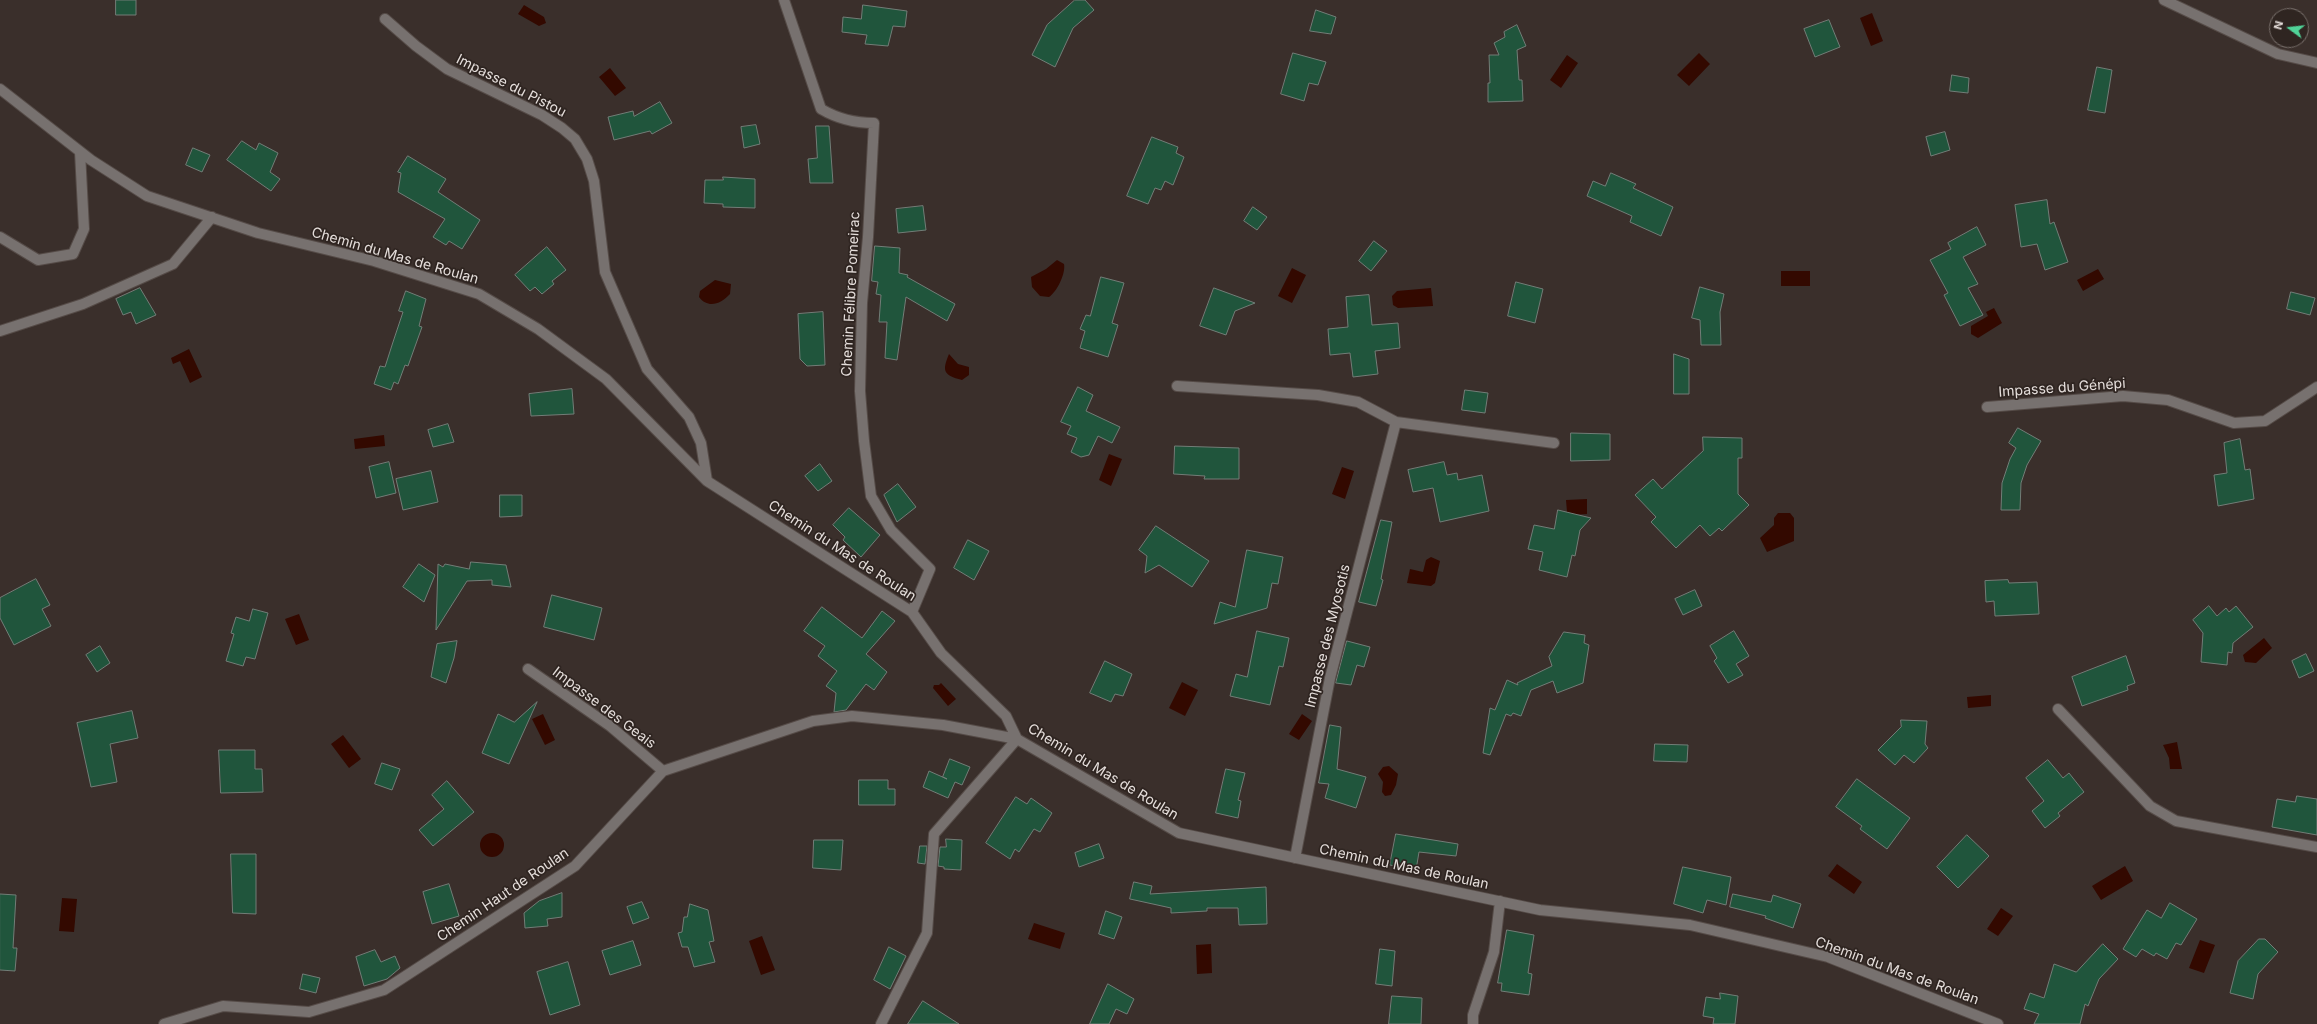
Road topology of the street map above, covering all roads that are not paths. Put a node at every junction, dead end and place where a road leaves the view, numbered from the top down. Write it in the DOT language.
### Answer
graph roads {
  1 [pos="784,0"];
  2 [pos="2164,0"];
  3 [pos="385,19"];
  4 [pos="2317,63"];
  5 [pos="0,89"];
  6 [pos="80,152"];
  7 [pos="212,217"];
  8 [pos="0,237"];
  9 [pos="0,331"];
  10 [pos="1177,386"];
  11 [pos="2317,387"];
  12 [pos="1986,407"];
  13 [pos="1396,422"];
  14 [pos="1554,443"];
  15 [pos="707,481"];
  16 [pos="912,612"];
  17 [pos="528,669"];
  18 [pos="2058,709"];
  19 [pos="1017,739"];
  20 [pos="663,771"];
  21 [pos="2317,847"];
  22 [pos="1295,858"];
  23 [pos="1500,901"];
  24 [pos="164,1024"];
  25 [pos="881,1024"];
  26 [pos="1473,1024"];
  27 [pos="1998,1024"];
  1 -- 16 [label="street, Chemin Félibre Pomeirac"];
  2 -- 4 [label="street"];
  3 -- 15 [label="street, Impasse du Pistou"];
  5 -- 6 [label="street, Chemin du Mas de Roulan"];
  6 -- 7 [label="street, Chemin du Mas de Roulan"];
  6 -- 8 [label="street"];
  7 -- 9 [label="street"];
  7 -- 15 [label="street, Chemin du Mas de Roulan"];
  10 -- 13 [label="street"];
  11 -- 12 [label="street, Impasse du Génépi"];
  13 -- 14 [label="street"];
  13 -- 22 [label="street, Impasse des Myosotis"];
  15 -- 16 [label="street, Chemin du Mas de Roulan"];
  16 -- 19 [label="street, Chemin du Mas de Roulan"];
  17 -- 20 [label="street, Impasse des Geais"];
  18 -- 21 [label="street"];
  19 -- 20 [label="street, Chemin Haut de Roulan"];
  19 -- 22 [label="street, Chemin du Mas de Roulan"];
  19 -- 25 [label="street"];
  20 -- 24 [label="street, Chemin Haut de Roulan"];
  22 -- 23 [label="street, Chemin du Mas de Roulan"];
  23 -- 26 [label="street"];
  23 -- 27 [label="street, Chemin du Mas de Roulan"];
}
